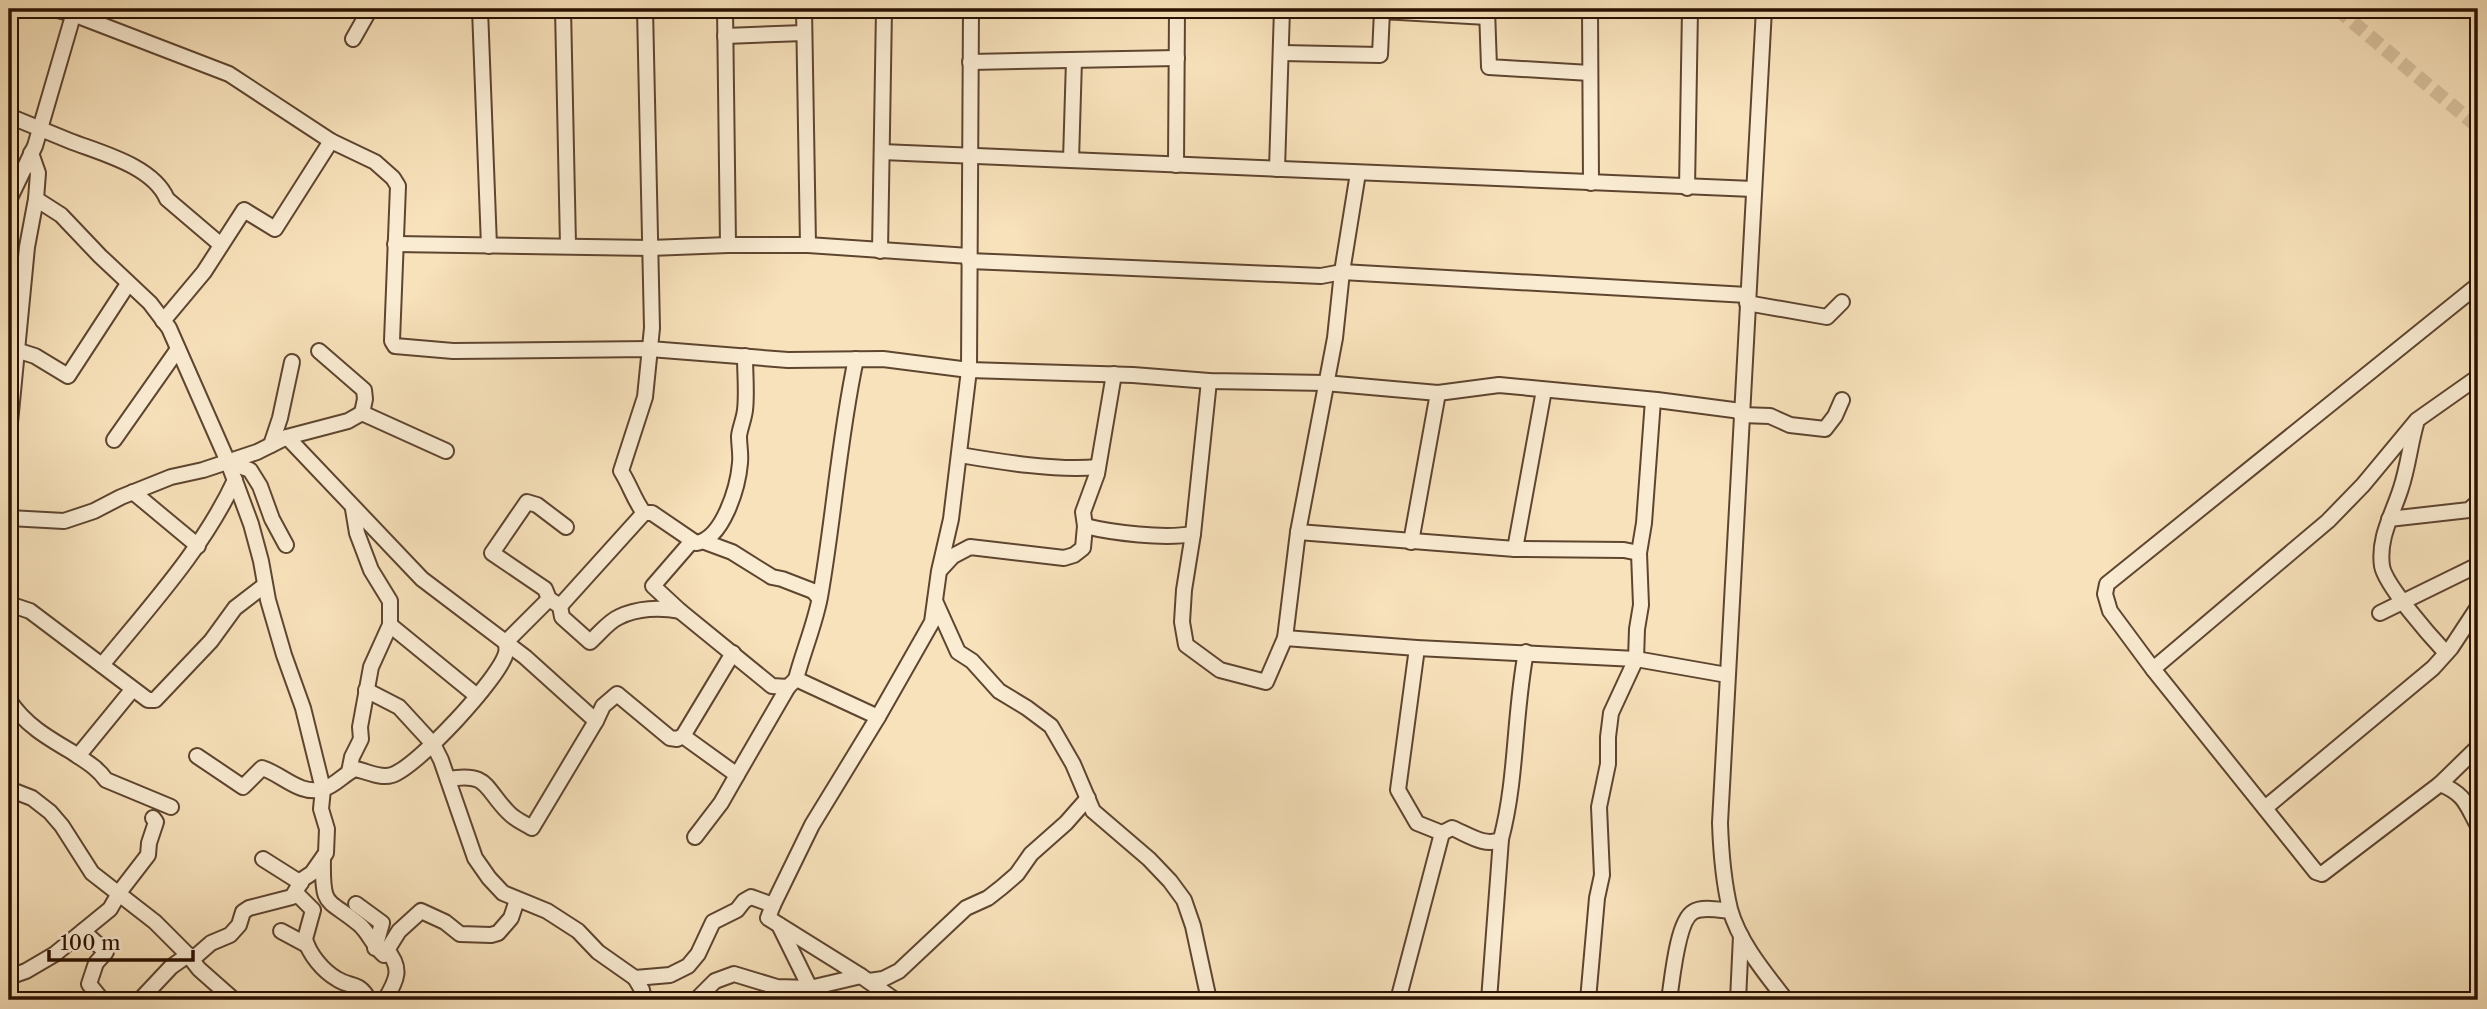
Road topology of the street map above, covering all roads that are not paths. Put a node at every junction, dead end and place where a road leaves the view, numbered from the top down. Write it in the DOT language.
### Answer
graph roads {
  1 [pos="54,9"];
  2 [pos="370,9"];
  3 [pos="480,9"];
  4 [pos="563,9"];
  5 [pos="645,9"];
  6 [pos="725,9"];
  7 [pos="804,9"];
  8 [pos="884,9"];
  9 [pos="971,9"];
  10 [pos="1177,9"];
  11 [pos="1282,9"];
  12 [pos="1590,9"];
  13 [pos="1690,9"];
  14 [pos="1764,9"];
  15 [pos="1382,10"];
  16 [pos="74,11"];
  17 [pos="1487,13"];
  18 [pos="804,33"];
  19 [pos="725,36"];
  20 [pos="353,39"];
  21 [pos="1282,54"];
  22 [pos="1177,58"];
  23 [pos="1074,60"];
  24 [pos="970,62"];
  25 [pos="1590,73"];
  26 [pos="9,116"];
  27 [pos="39,128"];
  28 [pos="331,141"];
  29 [pos="883,152"];
  30 [pos="32,153"];
  31 [pos="970,155"];
  32 [pos="1071,160"];
  33 [pos="1176,164"];
  34 [pos="1278,169"];
  35 [pos="1358,173"];
  36 [pos="1591,183"];
  37 [pos="1688,188"];
  38 [pos="1753,189"];
  39 [pos="36,199"];
  40 [pos="9,201"];
  41 [pos="395,244"];
  42 [pos="221,245"];
  43 [pos="568,245"];
  44 [pos="728,245"];
  45 [pos="808,245"];
  46 [pos="489,246"];
  47 [pos="650,248"];
  48 [pos="880,251"];
  49 [pos="969,259"];
  50 [pos="1342,272"];
  51 [pos="128,284"];
  52 [pos="2478,285"];
  53 [pos="1747,299"];
  54 [pos="1842,302"];
  55 [pos="163,321"];
  56 [pos="178,349"];
  57 [pos="650,349"];
  58 [pos="16,350"];
  59 [pos="319,351"];
  60 [pos="746,356"];
  61 [pos="856,359"];
  62 [pos="292,362"];
  63 [pos="969,370"];
  64 [pos="1114,374"];
  65 [pos="2478,377"];
  66 [pos="1209,381"];
  67 [pos="1325,383"];
  68 [pos="1544,390"];
  69 [pos="1438,393"];
  70 [pos="1653,400"];
  71 [pos="1842,400"];
  72 [pos="362,413"];
  73 [pos="1741,413"];
  74 [pos="2417,420"];
  75 [pos="9,433"];
  76 [pos="287,437"];
  77 [pos="114,440"];
  78 [pos="271,446"];
  79 [pos="446,451"];
  80 [pos="960,455"];
  81 [pos="228,462"];
  82 [pos="1098,467"];
  83 [pos="235,480"];
  84 [pos="133,492"];
  85 [pos="2478,502"];
  86 [pos="353,507"];
  87 [pos="644,513"];
  88 [pos="9,518"];
  89 [pos="2389,519"];
  90 [pos="1085,526"];
  91 [pos="566,527"];
  92 [pos="1298,532"];
  93 [pos="1193,534"];
  94 [pos="699,541"];
  95 [pos="1411,542"];
  96 [pos="286,545"];
  97 [pos="198,546"];
  98 [pos="1515,549"];
  99 [pos="1639,553"];
  100 [pos="2478,565"];
  101 [pos="939,571"];
  102 [pos="265,585"];
  103 [pos="819,598"];
  104 [pos="935,601"];
  105 [pos="2404,601"];
  106 [pos="554,603"];
  107 [pos="9,604"];
  108 [pos="2478,607"];
  109 [pos="680,611"];
  110 [pos="2380,612"];
  111 [pos="390,625"];
  112 [pos="1285,638"];
  113 [pos="506,642"];
  114 [pos="1417,648"];
  115 [pos="1526,652"];
  116 [pos="733,653"];
  117 [pos="2446,653"];
  118 [pos="1636,659"];
  119 [pos="102,665"];
  120 [pos="2153,669"];
  121 [pos="1727,675"];
  122 [pos="792,683"];
  123 [pos="132,690"];
  124 [pos="366,690"];
  125 [pos="477,696"];
  126 [pos="9,700"];
  127 [pos="878,717"];
  128 [pos="596,721"];
  129 [pos="683,736"];
  130 [pos="433,744"];
  131 [pos="2478,747"];
  132 [pos="78,756"];
  133 [pos="197,756"];
  134 [pos="349,772"];
  135 [pos="737,775"];
  136 [pos="448,779"];
  137 [pos="2440,784"];
  138 [pos="9,789"];
  139 [pos="323,789"];
  140 [pos="1088,798"];
  141 [pos="171,807"];
  142 [pos="2265,808"];
  143 [pos="153,818"];
  144 [pos="2478,826"];
  145 [pos="1442,832"];
  146 [pos="695,837"];
  147 [pos="1501,839"];
  148 [pos="263,859"];
  149 [pos="323,859"];
  150 [pos="299,888"];
  151 [pos="119,896"];
  152 [pos="517,900"];
  153 [pos="356,904"];
  154 [pos="773,905"];
  155 [pos="1730,911"];
  156 [pos="778,924"];
  157 [pos="83,931"];
  158 [pos="281,931"];
  159 [pos="1741,936"];
  160 [pos="307,945"];
  161 [pos="381,948"];
  162 [pos="188,955"];
  163 [pos="9,977"];
  164 [pos="635,978"];
  165 [pos="865,978"];
  166 [pos="813,994"];
  167 [pos="101,1000"];
  168 [pos="140,1000"];
  169 [pos="234,1000"];
  170 [pos="369,1000"];
  171 [pos="385,1000"];
  172 [pos="644,1000"];
  173 [pos="696,1000"];
  174 [pos="895,1000"];
  175 [pos="1209,1000"];
  176 [pos="1398,1000"];
  177 [pos="1489,1000"];
  178 [pos="1588,1000"];
  179 [pos="1669,1000"];
  180 [pos="1738,1000"];
  181 [pos="1786,1000"];
  1 -- 16 [label="street"];
  2 -- 20 [label="street"];
  3 -- 46 [label="street"];
  4 -- 43 [label="street"];
  5 -- 47 [label="street"];
  6 -- 19 [label="street"];
  7 -- 18 [label="street"];
  8 -- 29 [label="street"];
  9 -- 24 [label="street"];
  10 -- 22 [label="street"];
  11 -- 21 [label="street"];
  12 -- 25 [label="street"];
  13 -- 37 [label="street"];
  14 -- 38 [label="street"];
  15 -- 17 [label="street"];
  15 -- 21 [label="street"];
  16 -- 27 [label="street"];
  16 -- 28 [label="street"];
  17 -- 25 [label="street"];
  18 -- 19 [label="street"];
  18 -- 45 [label="street"];
  19 -- 44 [label="street"];
  21 -- 34 [label="street"];
  22 -- 23 [label="street"];
  22 -- 33 [label="street"];
  23 -- 24 [label="street"];
  23 -- 32 [label="street"];
  24 -- 31 [label="street"];
  25 -- 36 [label="street"];
  26 -- 27 [label="street"];
  27 -- 30 [label="street"];
  27 -- 42 [label="street"];
  28 -- 41 [label="street"];
  28 -- 42 [label="street"];
  29 -- 31 [label="street"];
  29 -- 48 [label="street"];
  30 -- 39 [label="street"];
  30 -- 40 [label="street"];
  31 -- 32 [label="street"];
  31 -- 49 [label="street"];
  32 -- 33 [label="street"];
  33 -- 34 [label="street"];
  34 -- 35 [label="street"];
  35 -- 36 [label="street"];
  35 -- 50 [label="street"];
  36 -- 37 [label="street"];
  37 -- 38 [label="street"];
  38 -- 53 [label="street"];
  39 -- 51 [label="street"];
  39 -- 58 [label="street"];
  41 -- 46 [label="street"];
  41 -- 57 [label="street"];
  42 -- 55 [label="street"];
  43 -- 46 [label="street"];
  43 -- 47 [label="street"];
  44 -- 45 [label="street"];
  44 -- 47 [label="street"];
  45 -- 48 [label="street"];
  47 -- 57 [label="street"];
  48 -- 49 [label="street"];
  49 -- 50 [label="street"];
  49 -- 63 [label="street"];
  50 -- 53 [label="street"];
  50 -- 67 [label="street"];
  51 -- 55 [label="street"];
  51 -- 58 [label="street"];
  52 -- 120 [label="street"];
  53 -- 54 [label="street"];
  53 -- 73 [label="street"];
  55 -- 56 [label="street"];
  56 -- 77 [label="street"];
  56 -- 81 [label="street"];
  57 -- 60 [label="street"];
  57 -- 87 [label="street"];
  58 -- 75 [label="street"];
  59 -- 72 [label="street"];
  60 -- 61 [label="street"];
  60 -- 94 [label="street"];
  61 -- 63 [label="street"];
  61 -- 103 [label="street"];
  62 -- 78 [label="street"];
  63 -- 64 [label="street"];
  63 -- 80 [label="street"];
  64 -- 66 [label="street"];
  64 -- 82 [label="street"];
  65 -- 74 [label="street"];
  66 -- 67 [label="street"];
  66 -- 93 [label="street"];
  67 -- 69 [label="street"];
  67 -- 92 [label="street"];
  68 -- 69 [label="street"];
  68 -- 70 [label="street"];
  68 -- 98 [label="street"];
  69 -- 95 [label="street"];
  70 -- 73 [label="street"];
  70 -- 99 [label="street"];
  71 -- 73 [label="street"];
  72 -- 76 [label="street"];
  72 -- 79 [label="street"];
  73 -- 121 [label="street"];
  74 -- 89 [label="street"];
  74 -- 120 [label="street"];
  76 -- 78 [label="street"];
  76 -- 86 [label="street"];
  78 -- 81 [label="street"];
  80 -- 82 [label="street"];
  80 -- 101 [label="street"];
  81 -- 83 [label="street"];
  81 -- 84 [label="street"];
  81 -- 96 [label="street"];
  82 -- 90 [label="street"];
  83 -- 97 [label="street"];
  83 -- 102 [label="street"];
  84 -- 88 [label="street"];
  84 -- 97 [label="street"];
  85 -- 89 [label="street"];
  86 -- 111 [label="street"];
  86 -- 113 [label="street"];
  87 -- 94 [label="street"];
  87 -- 106 [label="street"];
  89 -- 105 [label="street"];
  90 -- 93 [label="street"];
  90 -- 101 [label="street"];
  91 -- 106 [label="street"];
  92 -- 95 [label="street"];
  92 -- 112 [label="street"];
  93 -- 112 [label="street"];
  94 -- 103 [label="street"];
  94 -- 109 [label="street"];
  95 -- 98 [label="street"];
  97 -- 119 [label="street"];
  98 -- 99 [label="street"];
  99 -- 118 [label="street"];
  100 -- 105 [label="street"];
  101 -- 104 [label="street"];
  102 -- 123 [label="street"];
  102 -- 139 [label="street"];
  103 -- 122 [label="street"];
  104 -- 127 [label="street"];
  104 -- 140 [label="street"];
  105 -- 110 [label="street"];
  105 -- 117 [label="street"];
  106 -- 109 [label="street"];
  106 -- 113 [label="street"];
  107 -- 119 [label="street"];
  108 -- 117 [label="street"];
  109 -- 116 [label="street"];
  111 -- 124 [label="street"];
  111 -- 125 [label="street"];
  112 -- 114 [label="street"];
  113 -- 125 [label="street"];
  113 -- 128 [label="street"];
  114 -- 115 [label="street"];
  114 -- 145 [label="street"];
  115 -- 118 [label="street"];
  115 -- 147 [label="street"];
  116 -- 122 [label="street"];
  116 -- 129 [label="street"];
  117 -- 142 [label="street"];
  118 -- 121 [label="street"];
  118 -- 178 [label="street"];
  119 -- 123 [label="street"];
  120 -- 142 [label="street"];
  121 -- 155 [label="street"];
  122 -- 127 [label="street"];
  122 -- 135 [label="street"];
  123 -- 132 [label="street"];
  124 -- 130 [label="street"];
  124 -- 134 [label="street"];
  125 -- 130 [label="street"];
  126 -- 132 [label="street"];
  127 -- 154 [label="street"];
  128 -- 129 [label="street"];
  128 -- 136 [label="street"];
  129 -- 135 [label="street"];
  130 -- 134 [label="street"];
  130 -- 136 [label="street"];
  131 -- 137 [label="street"];
  132 -- 141 [label="street"];
  133 -- 139 [label="street"];
  134 -- 139 [label="street"];
  135 -- 146 [label="street"];
  136 -- 152 [label="street"];
  137 -- 142 [label="street"];
  137 -- 144 [label="street"];
  138 -- 151 [label="street"];
  139 -- 149 [label="street"];
  140 -- 165 [label="street"];
  140 -- 175 [label="street"];
  143 -- 151 [label="street"];
  145 -- 147 [label="street"];
  145 -- 176 [label="street"];
  147 -- 177 [label="street"];
  148 -- 150 [label="street"];
  149 -- 150 [label="street"];
  149 -- 161 [label="street"];
  150 -- 160 [label="street"];
  150 -- 162 [label="street"];
  151 -- 157 [label="street"];
  151 -- 162 [label="street"];
  152 -- 161 [label="street"];
  152 -- 164 [label="street"];
  153 -- 161 [label="street"];
  154 -- 156 [label="street"];
  154 -- 164 [label="street"];
  155 -- 159 [label="street"];
  155 -- 179 [label="street"];
  156 -- 165 [label="street"];
  156 -- 166 [label="street"];
  157 -- 163 [label="street"];
  157 -- 167 [label="street"];
  158 -- 160 [label="street"];
  159 -- 180 [label="street"];
  159 -- 181 [label="street"];
  160 -- 170 [label="street"];
  161 -- 171 [label="street"];
  162 -- 168 [label="street"];
  162 -- 169 [label="street"];
  164 -- 172 [label="street"];
  165 -- 166 [label="street"];
  165 -- 174 [label="street"];
  166 -- 173 [label="street"];
}
